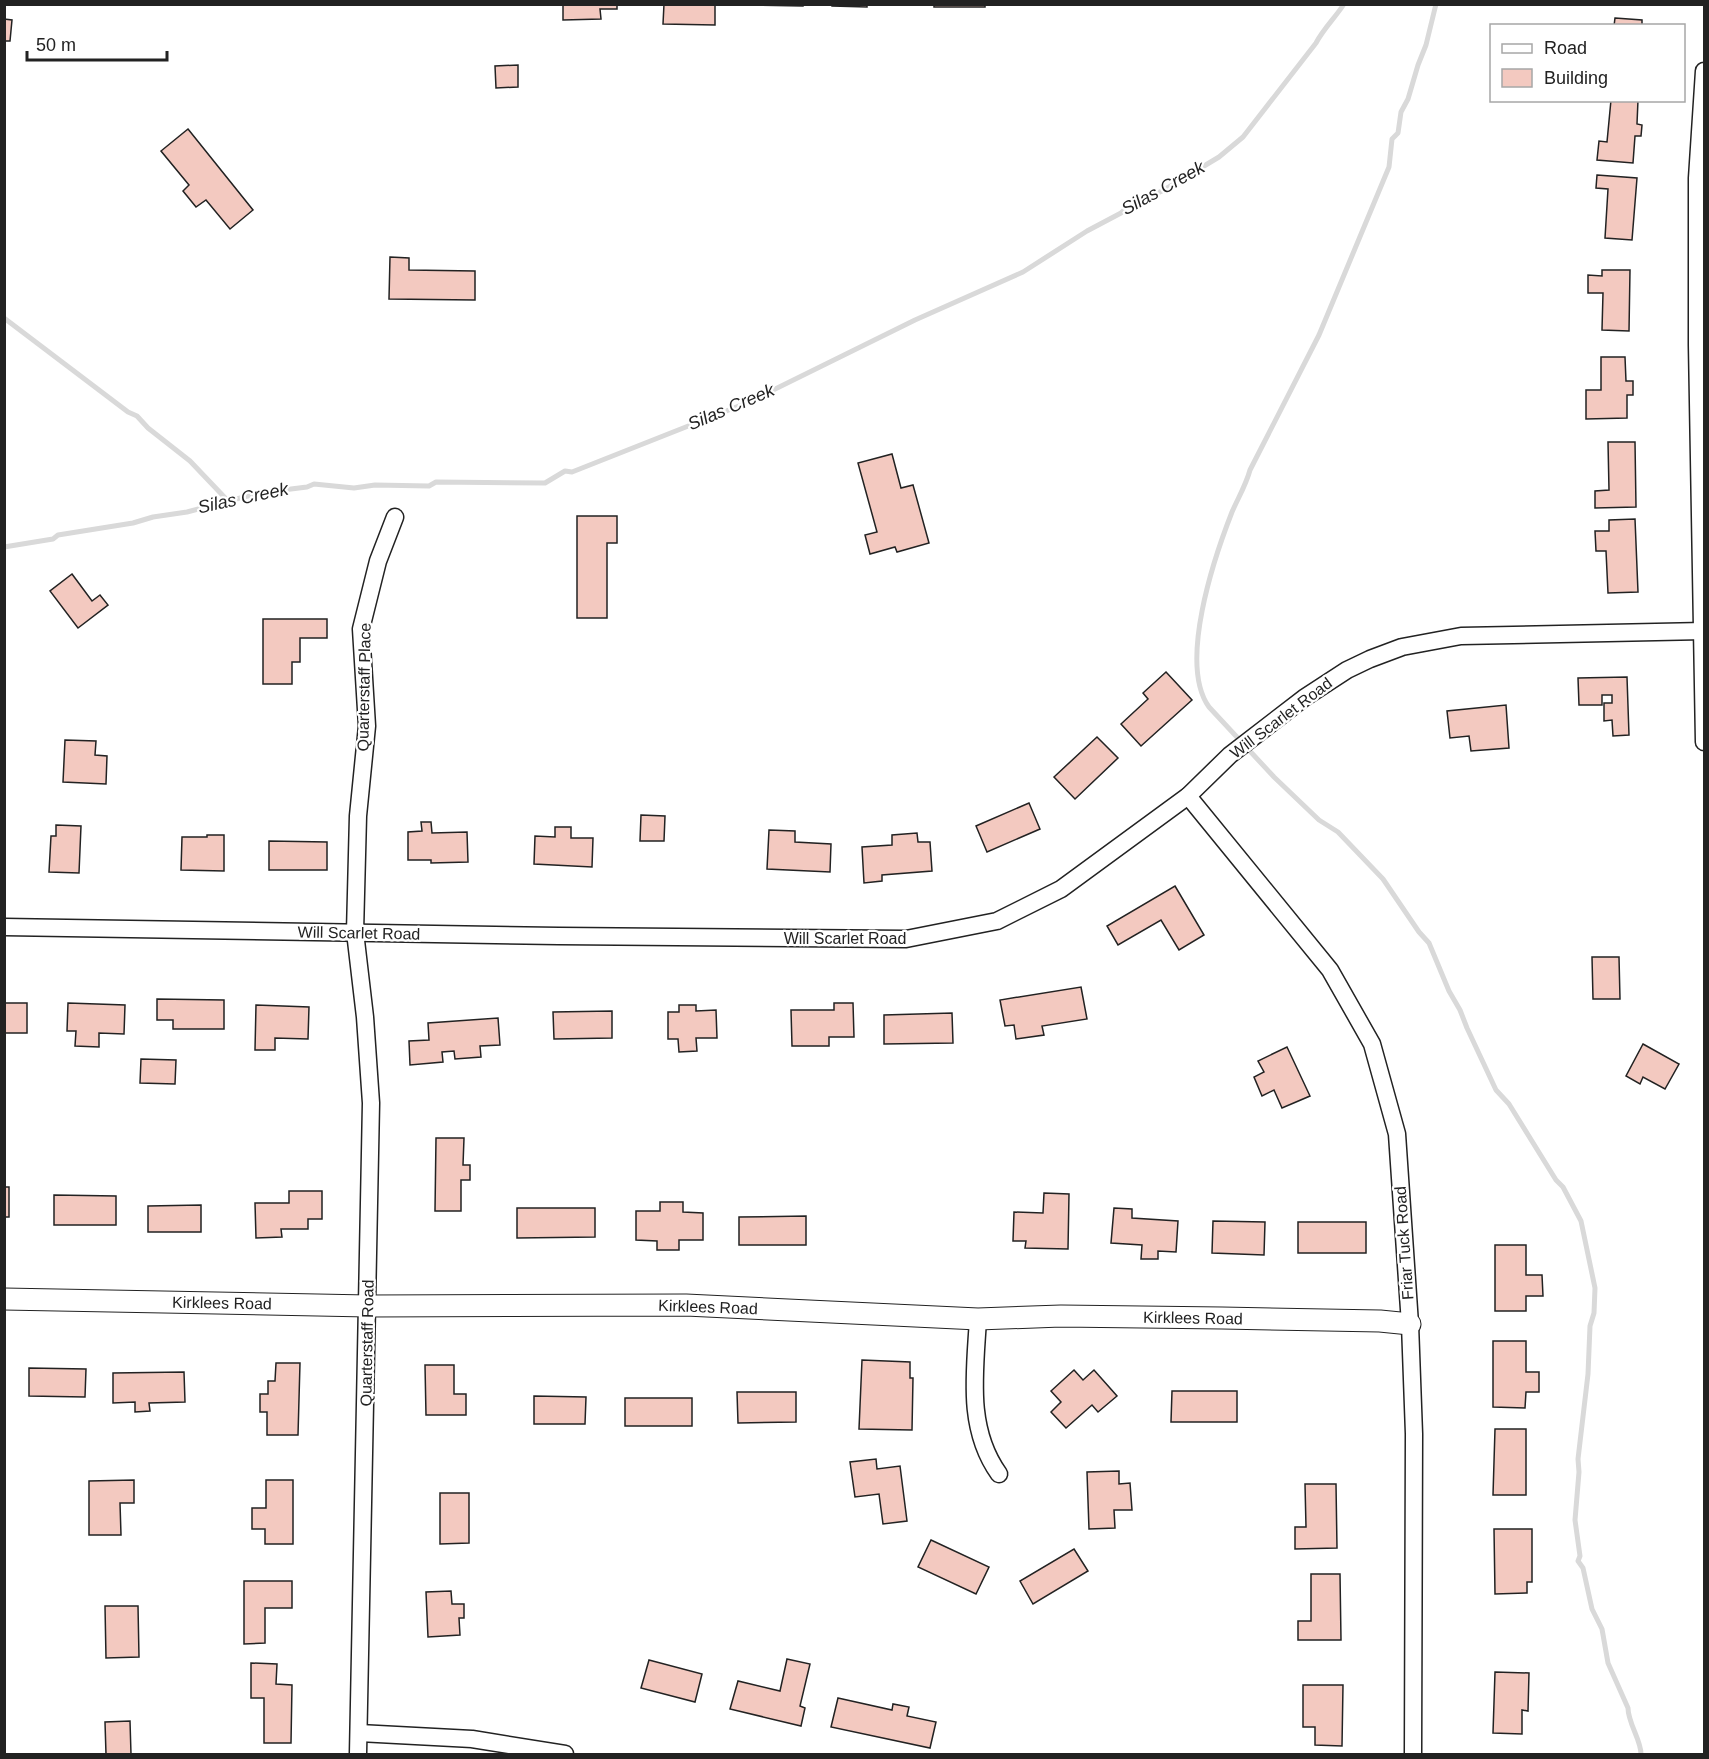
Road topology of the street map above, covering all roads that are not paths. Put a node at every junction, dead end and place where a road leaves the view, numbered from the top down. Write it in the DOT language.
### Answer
graph roads {
  1 [pos="1704,71"];
  2 [pos="1704,97"];
  3 [pos="395,517"];
  4 [pos="1703,631"];
  5 [pos="1704,742"];
  6 [pos="1188,796"];
  7 [pos="4,927"];
  8 [pos="355,932"];
  9 [pos="4,1299"];
  10 [pos="368,1306"];
  11 [pos="978,1318"];
  12 [pos="1410,1324"];
  13 [pos="999,1474"];
  14 [pos="359,1732"];
  15 [pos="358,1755"];
  16 [pos="565,1755"];
  17 [pos="1413,1755"];
  1 -- 2 [label="street"];
  2 -- 4 [label="street"];
  3 -- 8 [label="street, Quarterstaff Place"];
  4 -- 5 [label="street"];
  4 -- 6 [label="street, Will Scarlet Road"];
  6 -- 8 [label="street, Will Scarlet Road"];
  6 -- 12 [label="street, Friar Tuck Road"];
  7 -- 8 [label="street, Will Scarlet Road"];
  8 -- 10 [label="street, Quarterstaff Road"];
  9 -- 10 [label="street, Kirklees Road"];
  10 -- 11 [label="street, Kirklees Road"];
  10 -- 14 [label="street, Quarterstaff Road"];
  11 -- 12 [label="street, Kirklees Road"];
  11 -- 13 [label="street"];
  12 -- 17 [label="street, Friar Tuck Road"];
  14 -- 15 [label="street, Quarterstaff Road"];
  14 -- 16 [label="street"];
}
